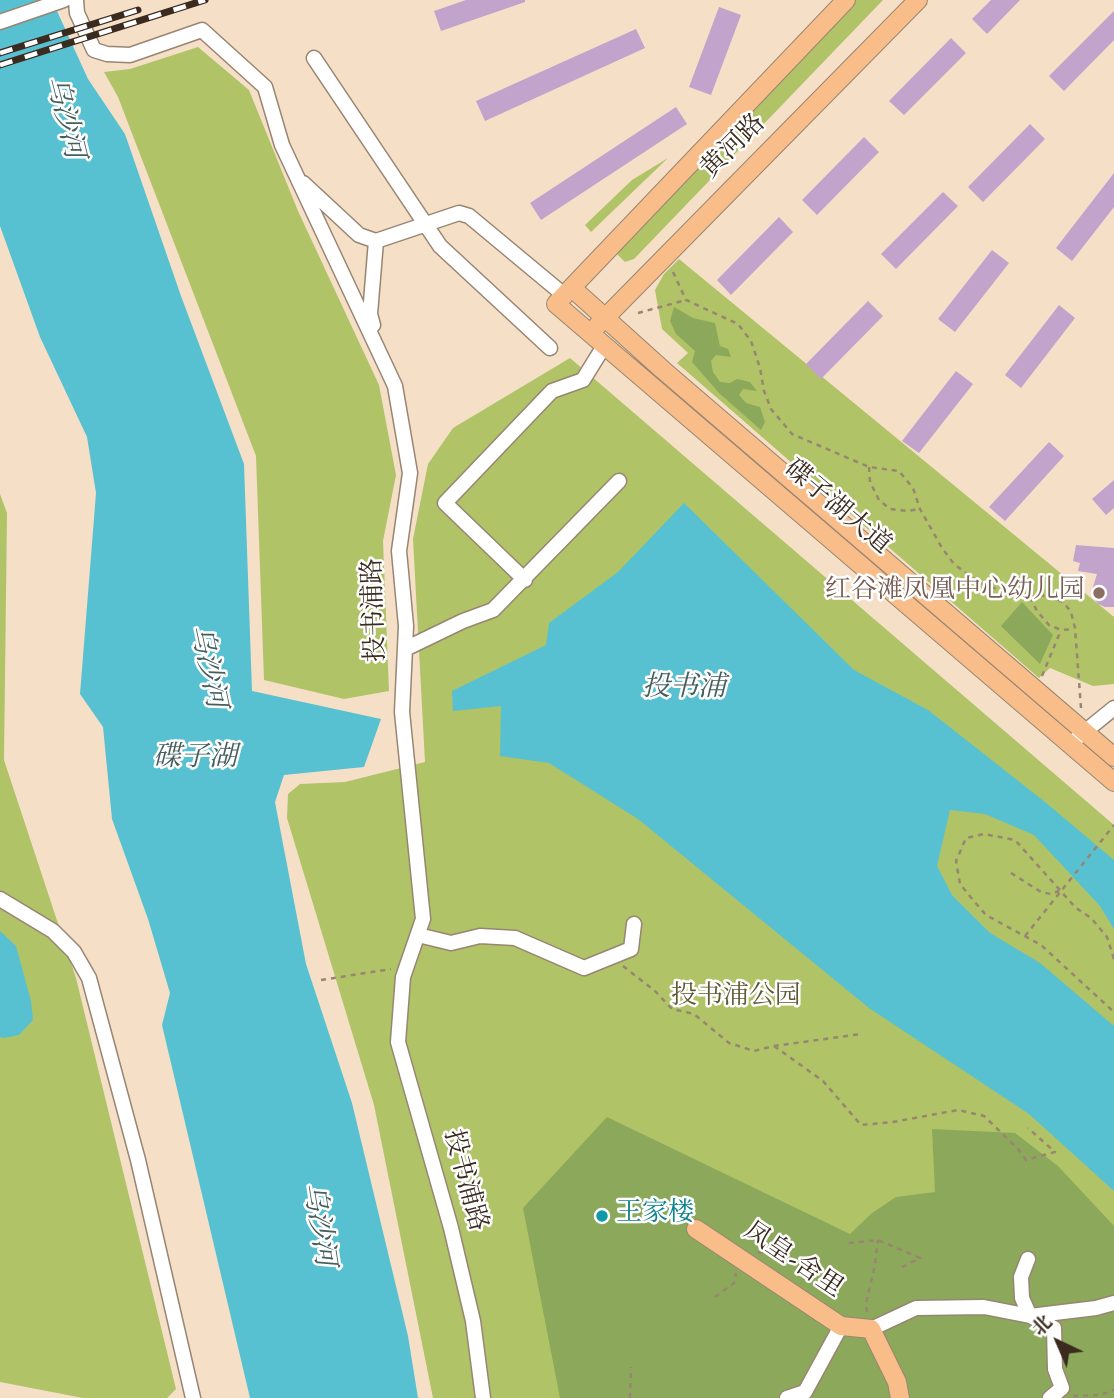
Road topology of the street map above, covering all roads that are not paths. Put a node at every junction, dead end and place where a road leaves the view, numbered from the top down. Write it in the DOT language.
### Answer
graph roads {
  1 [pos="76,0"];
  2 [pos="846,0"];
  3 [pos="918,0"];
  4 [pos="58,2"];
  5 [pos="0,22"];
  6 [pos="314,58"];
  7 [pos="298,178"];
  8 [pos="426,224"];
  9 [pos="376,241"];
  10 [pos="564,296"];
  11 [pos="605,318"];
  12 [pos="590,333"];
  13 [pos="604,346"];
  14 [pos="550,348"];
  15 [pos="395,386"];
  16 [pos="619,481"];
  17 [pos="525,580"];
  18 [pos="405,649"];
  19 [pos="1114,708"];
  20 [pos="1077,738"];
  21 [pos="1114,757"];
  22 [pos="1114,782"];
  23 [pos="0,899"];
  24 [pos="634,924"];
  25 [pos="418,935"];
  26 [pos="696,1229"];
  27 [pos="1028,1259"];
  28 [pos="1114,1303"];
  29 [pos="1030,1316"];
  30 [pos="841,1326"];
  31 [pos="871,1329"];
  32 [pos="193,1398"];
  33 [pos="483,1398"];
  34 [pos="787,1398"];
  35 [pos="900,1398"];
  36 [pos="1050,1398"];
  1 -- 7 [label="street, 投书浦路"];
  2 -- 10 [label="main road, 黄河路"];
  3 -- 11 [label="main road, 黄河路"];
  4 -- 5 [label="street"];
  6 -- 8 [label="street"];
  7 -- 9 [label="street"];
  7 -- 15 [label="street, 投书浦路"];
  8 -- 9 [label="street"];
  8 -- 10 [label="street"];
  8 -- 14 [label="street"];
  9 -- 15 [label="street"];
  10 -- 11 [label="main road, 碟子湖大道"];
  10 -- 12 [label="main road, 碟子湖大道"];
  11 -- 12 [label="main road, 黄河路"];
  11 -- 20 [label="main road, 碟子湖大道"];
  12 -- 13 [label="main road, 碟子湖大道"];
  13 -- 17 [label="street"];
  13 -- 20 [label="main road, 碟子湖大道"];
  15 -- 18 [label="street, 投书浦路"];
  16 -- 17 [label="street"];
  17 -- 18 [label="street"];
  18 -- 25 [label="street, 投书浦路"];
  19 -- 20 [label="street"];
  20 -- 21 [label="main road, 碟子湖大道"];
  20 -- 22 [label="main road, 碟子湖大道"];
  23 -- 32 [label="street"];
  24 -- 25 [label="street"];
  25 -- 33 [label="street, 投书浦路"];
  26 -- 30 [label="main road, 凤皇-舍里"];
  27 -- 29 [label="street"];
  28 -- 29 [label="street"];
  29 -- 31 [label="street"];
  29 -- 36 [label="street"];
  30 -- 31 [label="main road, 凤皇-舍里"];
  30 -- 34 [label="street"];
  31 -- 35 [label="main road"];
}
